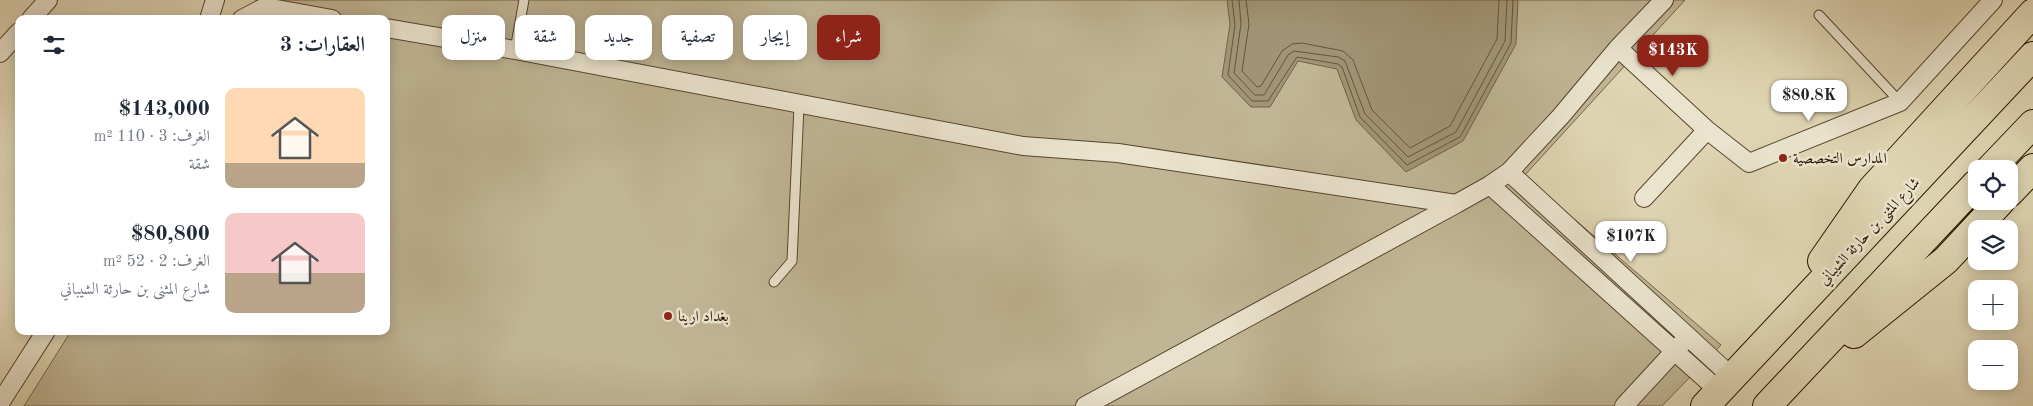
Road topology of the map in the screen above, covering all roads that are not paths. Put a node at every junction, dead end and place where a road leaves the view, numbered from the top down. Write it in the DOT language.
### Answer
graph roads {
  1 [pos="48,0"];
  2 [pos="215,0"];
  3 [pos="524,0"];
  4 [pos="1664,0"];
  5 [pos="1993,0"];
  6 [pos="263,4"];
  7 [pos="2033,13"];
  8 [pos="35,15"];
  9 [pos="211,15"];
  10 [pos="248,15"];
  11 [pos="314,15"];
  12 [pos="521,15"];
  13 [pos="1819,15"];
  14 [pos="390,29"];
  15 [pos="15,36"];
  16 [pos="1618,48"];
  17 [pos="515,50"];
  18 [pos="0,53"];
  19 [pos="2033,56"];
  20 [pos="566,60"];
  21 [pos="1900,102"];
  22 [pos="799,106"];
  23 [pos="2033,124"];
  24 [pos="1707,130"];
  25 [pos="1999,160"];
  26 [pos="2033,168"];
  27 [pos="1509,172"];
  28 [pos="2018,184"];
  29 [pos="1490,186"];
  30 [pos="1968,193"];
  31 [pos="1644,198"];
  32 [pos="1456,204"];
  33 [pos="1993,210"];
  34 [pos="774,282"];
  35 [pos="43,335"];
  36 [pos="1688,337"];
  37 [pos="1766,341"];
  38 [pos="1675,351"];
  39 [pos="1719,391"];
  40 [pos="1771,402"];
  41 [pos="0,403"];
  42 [pos="1086,406"];
  43 [pos="1624,406"];
  1 -- 8 [label="street"];
  2 -- 9 [label="street"];
  3 -- 12 [label="lane"];
  4 -- 16 [label="street"];
  5 -- 21 [label="street"];
  6 -- 10 [label="street"];
  6 -- 11 [label="street"];
  7 -- 37 [label="main road"];
  13 -- 21 [label="lane"];
  14 -- 17 [label="street"];
  15 -- 18 [label="street"];
  16 -- 24 [label="street"];
  16 -- 27 [label="street"];
  19 -- 37 [label="main road, شارع المثنى بن حارثة الشيباني"];
  20 -- 22 [label="street"];
  21 -- 24 [label="street"];
  22 -- 32 [label="street"];
  22 -- 34 [label="lane"];
  23 -- 25 [label="main road"];
  24 -- 31 [label="street"];
  26 -- 28 [label="main road"];
  27 -- 29 [label="street"];
  27 -- 36 [label="street"];
  29 -- 32 [label="street"];
  29 -- 38 [label="street"];
  30 -- 40 [label="main road"];
  32 -- 42 [label="street"];
  33 -- 40 [label="main road"];
  35 -- 41 [label="street"];
  36 -- 38 [label="street"];
  36 -- 39 [label="street"];
  37 -- 39 [label="main road, شارع المثنى بن حارثة الشيباني"];
  38 -- 39 [label="street"];
  38 -- 43 [label="street"];
}
